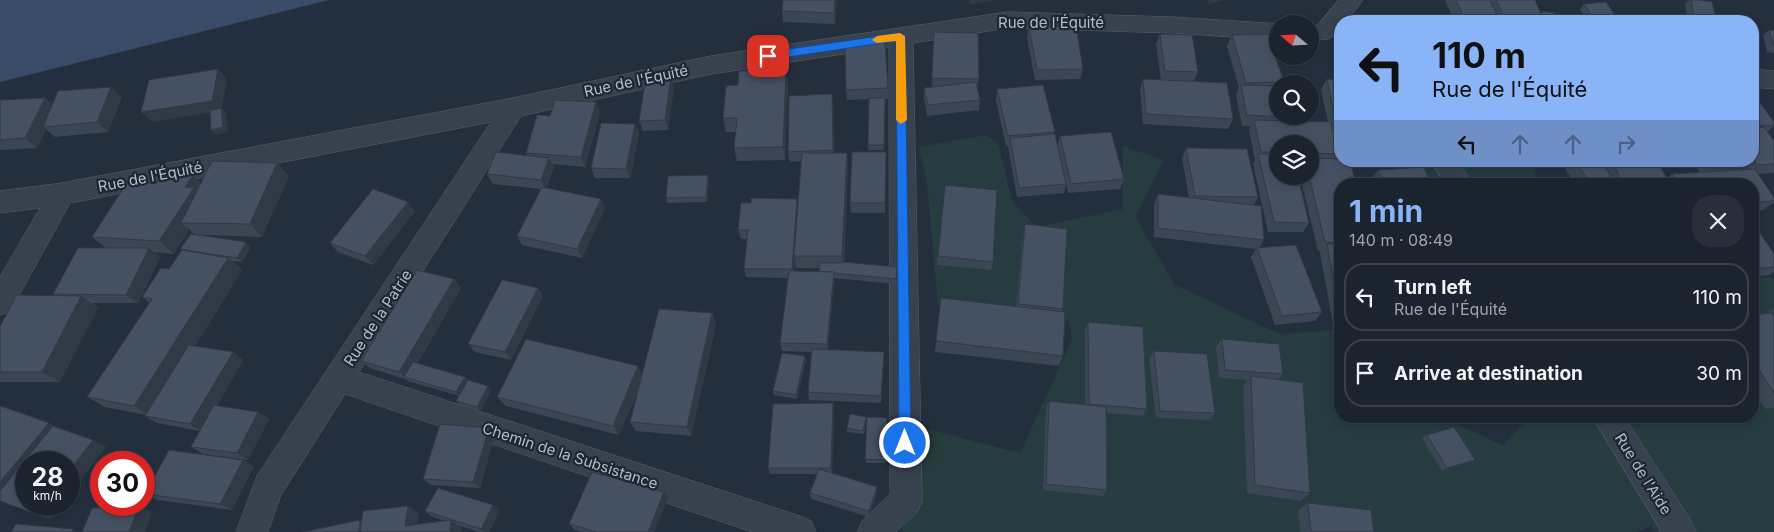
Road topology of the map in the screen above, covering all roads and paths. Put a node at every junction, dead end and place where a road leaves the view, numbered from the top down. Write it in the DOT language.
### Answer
graph roads {
  1 [pos="1352,0"];
  2 [pos="1340,15"];
  3 [pos="1334,22"];
  4 [pos="1269,30"];
  5 [pos="1325,33"];
  6 [pos="900,36"];
  7 [pos="1759,79"];
  8 [pos="1774,80"];
  9 [pos="512,108"];
  10 [pos="1448,167"];
  11 [pos="1455,178"];
  12 [pos="62,194"];
  13 [pos="0,202"];
  14 [pos="0,303"];
  15 [pos="339,379"];
  16 [pos="1610,423"];
  17 [pos="252,532"];
  18 [pos="800,532"];
  19 [pos="873,532"];
  20 [pos="1680,532"];
  1 -- 2 [label="street"];
  3 -- 5 [label="street"];
  4 -- 6 [label="street, Rue de l'Équité"];
  6 -- 9 [label="street, Rue de l'Équité"];
  6 -- 19 [label="street"];
  7 -- 8 [label="street"];
  9 -- 12 [label="street, Rue de l'Équité"];
  9 -- 15 [label="street, Rue de la Patrie"];
  10 -- 11 [label="street"];
  12 -- 13 [label="street, Rue de l'Équité"];
  12 -- 14 [label="street"];
  15 -- 17 [label="street, Rue de la Patrie"];
  15 -- 18 [label="street, Chemin de la Subsistance"];
  16 -- 20 [label="street, Rue de l'Aide"];
}
